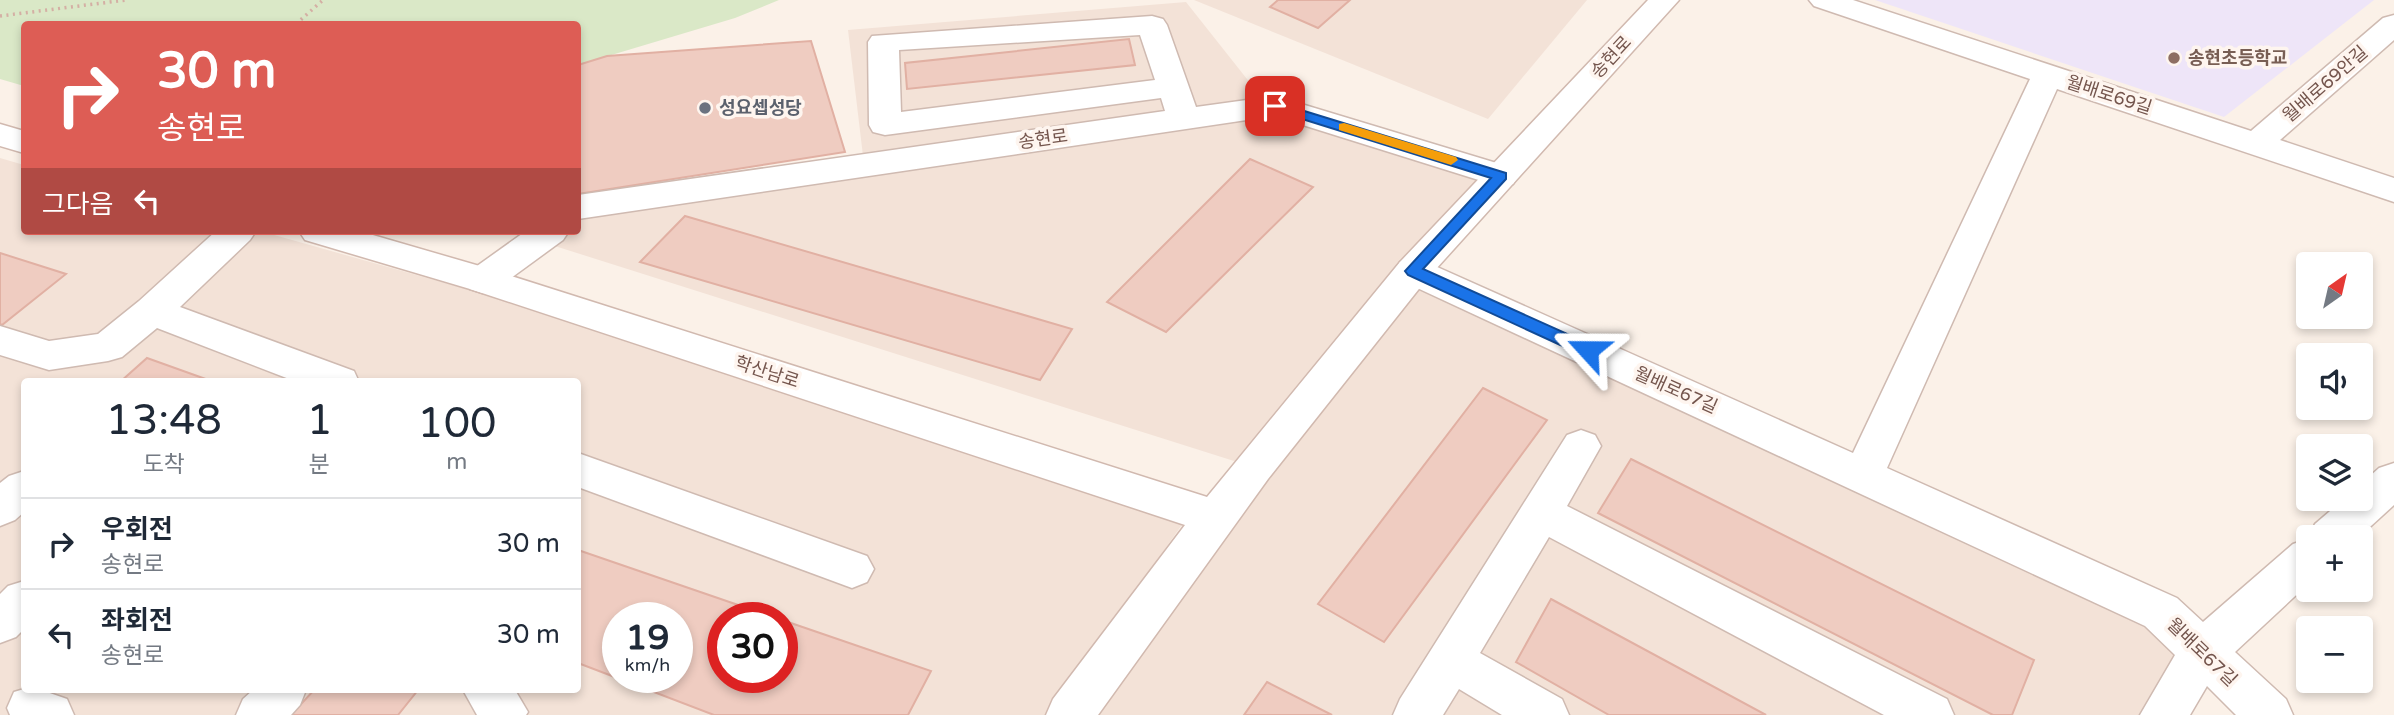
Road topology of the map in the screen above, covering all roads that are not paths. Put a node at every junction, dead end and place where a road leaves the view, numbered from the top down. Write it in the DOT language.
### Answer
graph roads {
  1 [pos="1664,0"];
  2 [pos="1824,0"];
  3 [pos="2394,24"];
  4 [pos="2048,75"];
  5 [pos="1173,87"];
  6 [pos="1184,119"];
  7 [pos="0,135"];
  8 [pos="21,141"];
  9 [pos="2256,144"];
  10 [pos="1501,176"];
  11 [pos="2394,190"];
  12 [pos="581,207"];
  13 [pos="233,235"];
  14 [pos="330,235"];
  15 [pos="546,235"];
  16 [pos="1413,271"];
  17 [pos="483,281"];
  18 [pos="152,311"];
  19 [pos="0,340"];
  20 [pos="76,367"];
  21 [pos="329,378"];
  22 [pos="1581,446"];
  23 [pos="581,471"];
  24 [pos="1863,475"];
  25 [pos="2394,480"];
  26 [pos="21,490"];
  27 [pos="0,508"];
  28 [pos="1540,512"];
  29 [pos="1215,517"];
  30 [pos="2343,525"];
  31 [pos="2296,567"];
  32 [pos="852,569"];
  33 [pos="21,603"];
  34 [pos="0,623"];
  35 [pos="2202,652"];
  36 [pos="1451,660"];
  37 [pos="280,693"];
  38 [pos="488,693"];
  39 [pos="260,715"];
  40 [pos="502,715"];
  41 [pos="1070,715"];
  42 [pos="1418,715"];
  43 [pos="1545,715"];
  44 [pos="1930,715"];
  45 [pos="2164,715"];
  46 [pos="2269,715"];
  1 -- 10 [label="street, 송현로"];
  2 -- 4 [label="street, 월배로69길"];
  3 -- 9 [label="street, 월배로69안길"];
  4 -- 9 [label="street, 월배로69길"];
  4 -- 24 [label="street"];
  5 -- 5 [label="street"];
  5 -- 6 [label="street"];
  6 -- 10 [label="street, 송현로"];
  6 -- 12 [label="street, 송현로"];
  7 -- 8 [label="street"];
  9 -- 11 [label="street, 월배로69길"];
  10 -- 16 [label="street, 송현로"];
  13 -- 18 [label="street"];
  14 -- 17 [label="street, 학산남로"];
  15 -- 17 [label="street"];
  16 -- 24 [label="street, 월배로67길"];
  16 -- 29 [label="street, 송현로"];
  17 -- 29 [label="street, 학산남로"];
  18 -- 20 [label="street"];
  18 -- 21 [label="street"];
  19 -- 20 [label="street"];
  22 -- 28 [label="street"];
  23 -- 32 [label="street"];
  24 -- 35 [label="street, 월배로67길"];
  25 -- 30 [label="street"];
  26 -- 27 [label="street"];
  28 -- 36 [label="street"];
  28 -- 44 [label="street"];
  29 -- 41 [label="street, 송현로"];
  31 -- 35 [label="street"];
  33 -- 34 [label="street"];
  35 -- 45 [label="street"];
  35 -- 46 [label="street, 월배로67길"];
  36 -- 42 [label="street"];
  36 -- 43 [label="street"];
  37 -- 39 [label="street"];
  38 -- 40 [label="street"];
}
